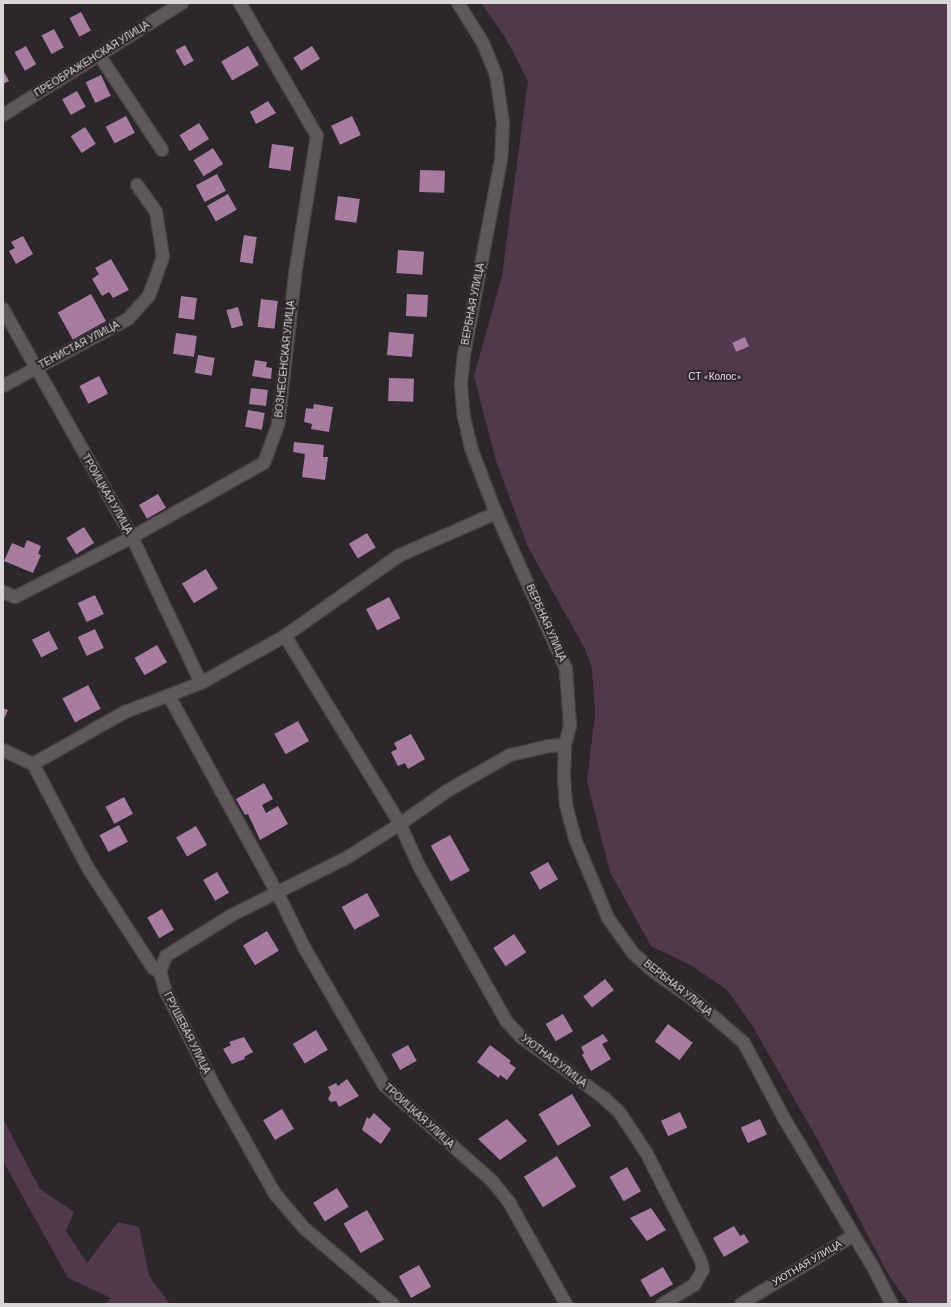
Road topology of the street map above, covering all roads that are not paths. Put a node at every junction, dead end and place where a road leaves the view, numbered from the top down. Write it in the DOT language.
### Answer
graph roads {
  1 [pos="182,3"];
  2 [pos="240,3"];
  3 [pos="458,3"];
  4 [pos="99,55"];
  5 [pos="3,115"];
  6 [pos="162,150"];
  7 [pos="137,185"];
  8 [pos="3,309"];
  9 [pos="36,368"];
  10 [pos="3,386"];
  11 [pos="496,513"];
  12 [pos="132,537"];
  13 [pos="3,592"];
  14 [pos="285,636"];
  15 [pos="201,683"];
  16 [pos="169,696"];
  17 [pos="565,745"];
  18 [pos="3,750"];
  19 [pos="33,764"];
  20 [pos="400,824"];
  21 [pos="278,894"];
  22 [pos="160,972"];
  23 [pos="854,1235"];
  24 [pos="393,1304"];
  25 [pos="566,1304"];
  26 [pos="662,1304"];
  27 [pos="741,1304"];
  28 [pos="892,1304"];
  1 -- 4 [label="street, ПРЕОБРАЖЕНСКАЯ УЛИЦА"];
  2 -- 12 [label="street, ВОЗНЕСЕНСКАЯ УЛИЦА"];
  3 -- 11 [label="street, ВЕРБНАЯ УЛИЦА"];
  4 -- 5 [label="street, ПРЕОБРАЖЕНСКАЯ УЛИЦА"];
  4 -- 6 [label="street"];
  7 -- 9 [label="street, ТЕНИСТАЯ УЛИЦА"];
  8 -- 9 [label="street, ТРОИЦКАЯ УЛИЦА"];
  9 -- 10 [label="street, ТЕНИСТАЯ УЛИЦА"];
  9 -- 12 [label="street, ТРОИЦКАЯ УЛИЦА"];
  11 -- 14 [label="street"];
  11 -- 17 [label="street, ВЕРБНАЯ УЛИЦА"];
  12 -- 13 [label="street, ВОЗНЕСЕНСКАЯ УЛИЦА"];
  12 -- 15 [label="street, ТРОИЦКАЯ УЛИЦА"];
  14 -- 15 [label="street"];
  14 -- 20 [label="street, УЮТНАЯ УЛИЦА"];
  15 -- 16 [label="street"];
  16 -- 19 [label="street"];
  16 -- 21 [label="street, ТРОИЦКАЯ УЛИЦА"];
  17 -- 20 [label="street"];
  17 -- 23 [label="street, ВЕРБНАЯ УЛИЦА"];
  18 -- 19 [label="street"];
  19 -- 22 [label="street, ГРУШЕВАЯ УЛИЦА"];
  20 -- 21 [label="street"];
  20 -- 26 [label="street, УЮТНАЯ УЛИЦА"];
  21 -- 22 [label="street"];
  21 -- 25 [label="street, ТРОИЦКАЯ УЛИЦА"];
  22 -- 24 [label="street, ГРУШЕВАЯ УЛИЦА"];
  23 -- 27 [label="street, УЮТНАЯ УЛИЦА"];
  23 -- 28 [label="street, ВЕРБНАЯ УЛИЦА"];
}
